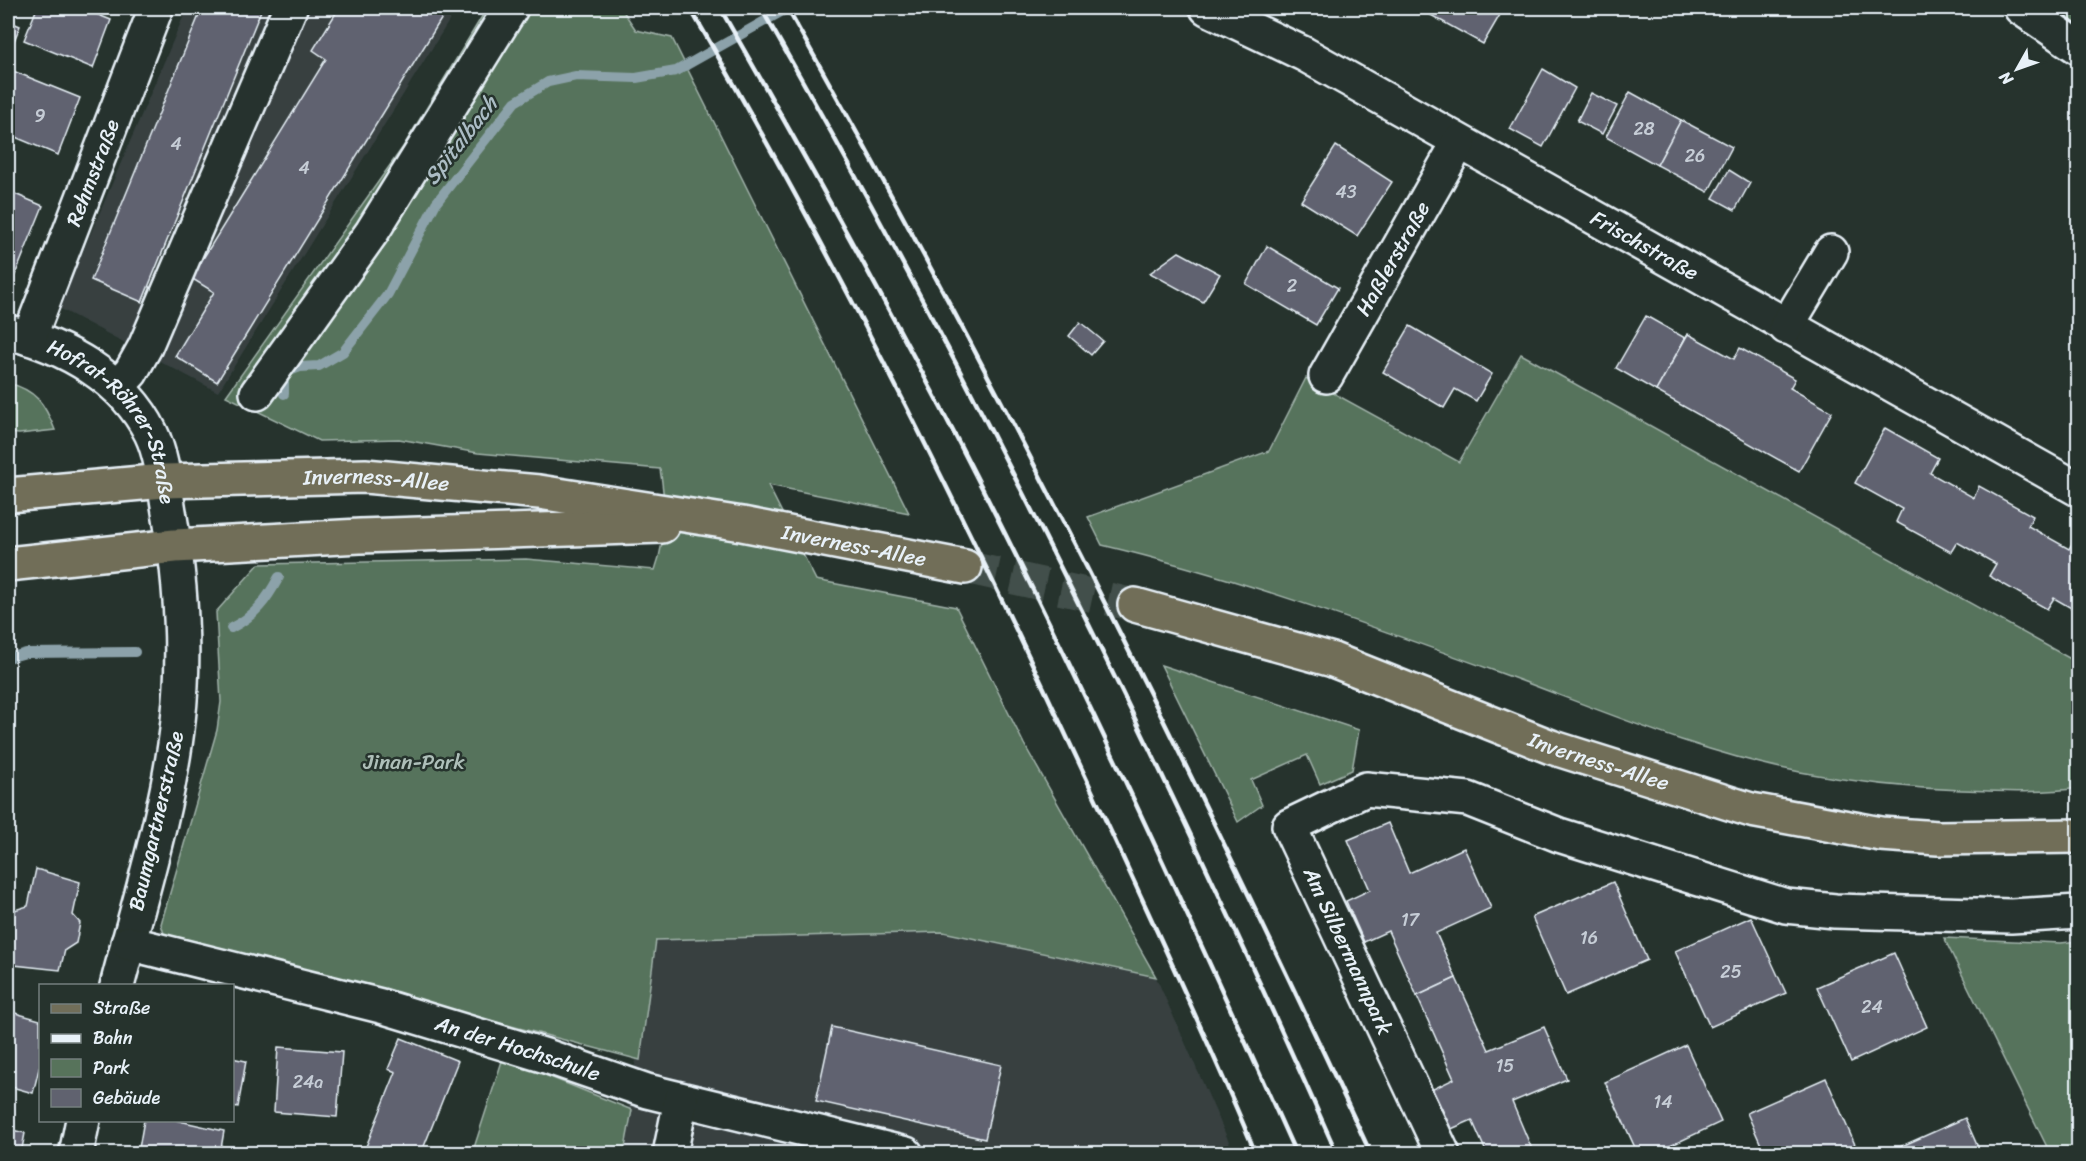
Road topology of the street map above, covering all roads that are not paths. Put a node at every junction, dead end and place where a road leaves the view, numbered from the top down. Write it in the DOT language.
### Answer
graph roads {
  1 [pos="156,8"];
  2 [pos="290,8"];
  3 [pos="511,8"];
  4 [pos="1207,8"];
  5 [pos="2021,8"];
  6 [pos="2079,47"];
  7 [pos="1460,142"];
  8 [pos="1831,252"];
  9 [pos="1786,327"];
  10 [pos="18,335"];
  11 [pos="1326,376"];
  12 [pos="117,387"];
  13 [pos="257,393"];
  14 [pos="164,481"];
  15 [pos="2079,489"];
  16 [pos="8,495"];
  17 [pos="742,524"];
  18 [pos="175,546"];
  19 [pos="8,564"];
  20 [pos="965,567"];
  21 [pos="1135,605"];
  22 [pos="2079,836"];
  23 [pos="2079,912"];
  24 [pos="128,943"];
  25 [pos="118,984"];
  26 [pos="681,1100"];
  27 [pos="83,1122"];
  28 [pos="76,1154"];
  29 [pos="670,1154"];
  30 [pos="906,1154"];
  31 [pos="1443,1154"];
  1 -- 10 [label="street, Rehmstraße"];
  2 -- 12 [label="street"];
  3 -- 13 [label="street"];
  4 -- 7 [label="street, Frischstraße"];
  5 -- 6 [label="street"];
  7 -- 9 [label="street, Frischstraße"];
  7 -- 11 [label="street, Haßlerstraße"];
  8 -- 9 [label="street"];
  9 -- 15 [label="street, Frischstraße"];
  10 -- 12 [label="street, Hofrat-Röhrer-Straße"];
  12 -- 14 [label="street, Hofrat-Röhrer-Straße"];
  14 -- 16 [label="main road, Inverness-Allee"];
  14 -- 17 [label="main road, Inverness-Allee"];
  14 -- 18 [label="street, Hofrat-Röhrer-Straße"];
  17 -- 18 [label="main road, Inverness-Allee"];
  17 -- 20 [label="main road, Inverness-Allee"];
  18 -- 19 [label="main road, Inverness-Allee"];
  18 -- 24 [label="street, Baumgartnerstraße"];
  21 -- 22 [label="main road, Inverness-Allee"];
  23 -- 31 [label="street, Am Silbermannpark"];
  24 -- 25 [label="street, Baumgartnerstraße"];
  24 -- 26 [label="street, An der Hochschule"];
  26 -- 29 [label="street"];
  26 -- 30 [label="street, An der Hochschule"];
  27 -- 28 [label="street"];
}
